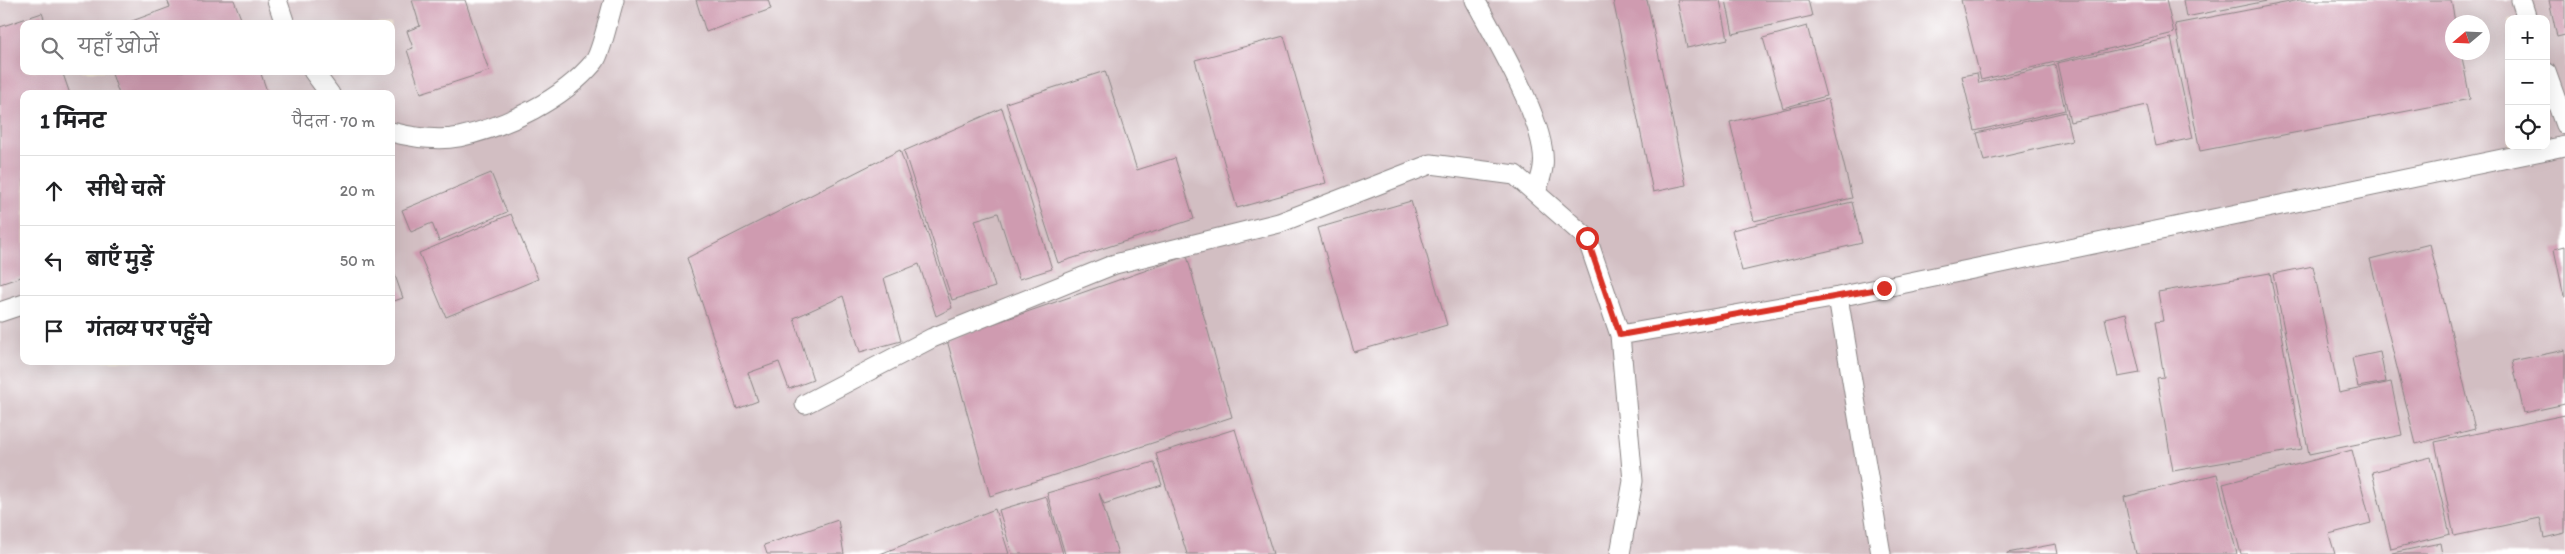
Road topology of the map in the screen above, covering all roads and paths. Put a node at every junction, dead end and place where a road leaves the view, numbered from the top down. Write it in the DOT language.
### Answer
graph roads {
  1 [pos="277,0"];
  2 [pos="614,0"];
  3 [pos="1475,0"];
  4 [pos="2521,0"];
  5 [pos="2526,15"];
  6 [pos="284,20"];
  7 [pos="316,75"];
  8 [pos="2550,83"];
  9 [pos="327,90"];
  10 [pos="2565,125"];
  11 [pos="395,133"];
  12 [pos="2565,146"];
  13 [pos="1536,193"];
  14 [pos="1838,297"];
  15 [pos="20,305"];
  16 [pos="0,312"];
  17 [pos="1620,335"];
  18 [pos="805,404"];
  19 [pos="1620,554"];
  20 [pos="1881,554"];
  1 -- 6 [label="lane"];
  2 -- 11 [label="lane"];
  3 -- 13 [label="lane"];
  4 -- 5 [label="lane"];
  7 -- 9 [label="lane"];
  8 -- 10 [label="lane"];
  12 -- 14 [label="lane"];
  13 -- 17 [label="lane"];
  13 -- 18 [label="lane"];
  14 -- 17 [label="lane"];
  14 -- 20 [label="lane"];
  15 -- 16 [label="lane"];
  17 -- 19 [label="lane"];
}
